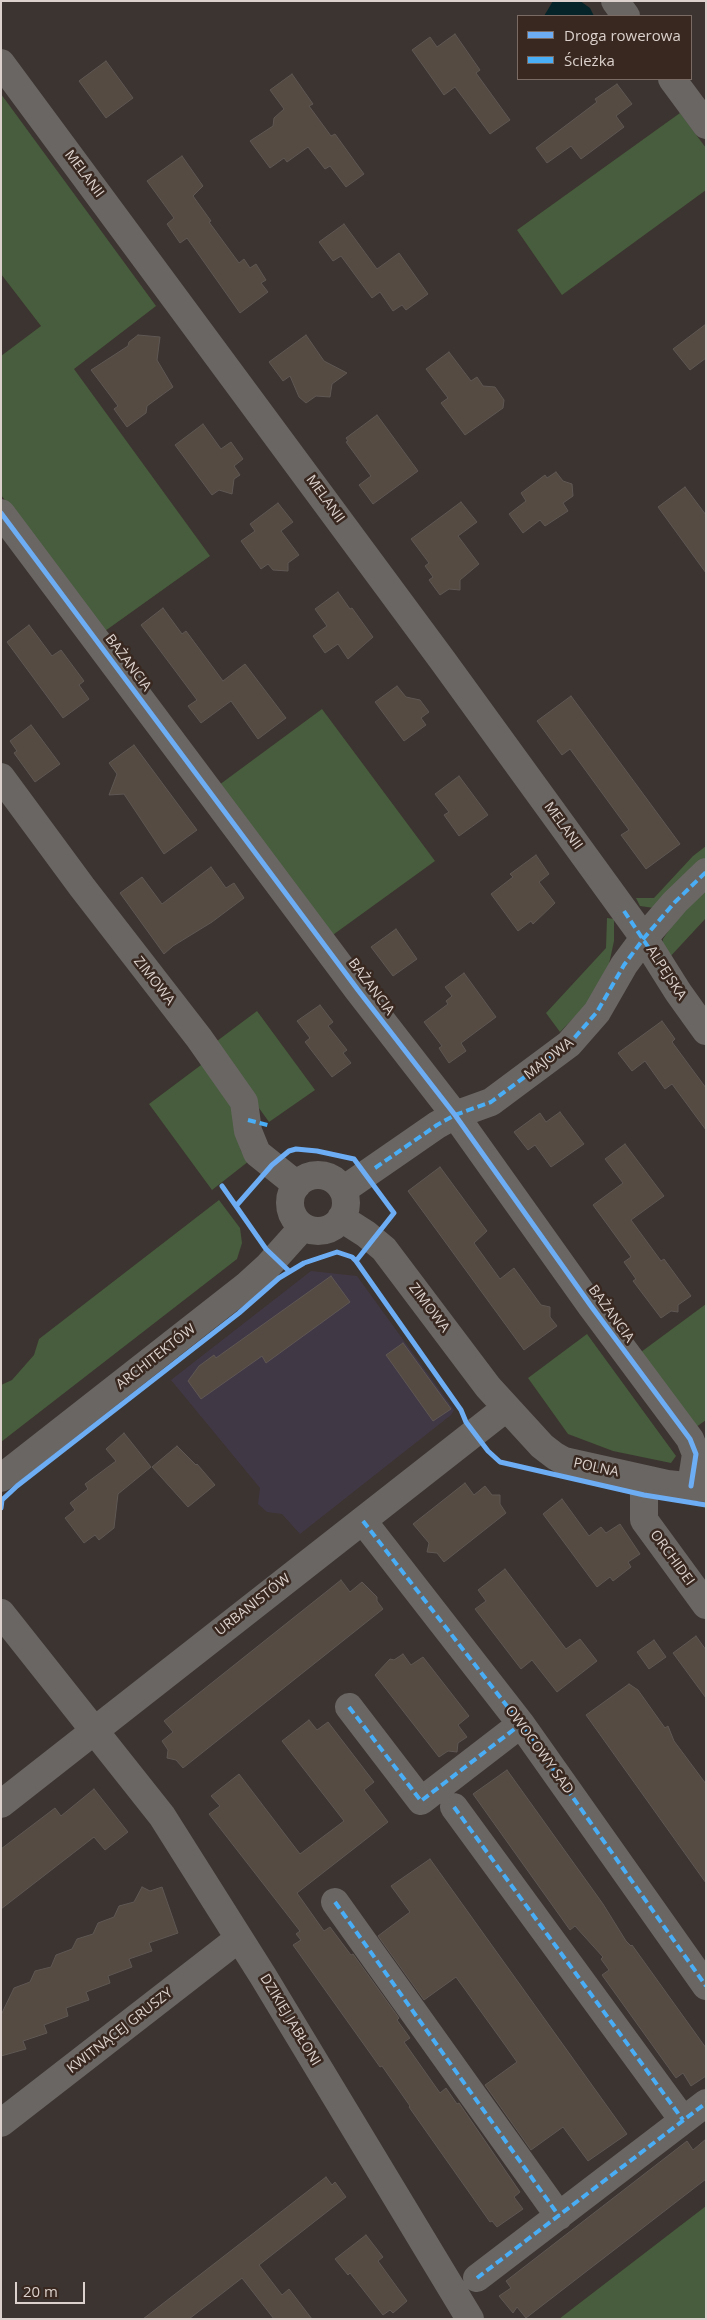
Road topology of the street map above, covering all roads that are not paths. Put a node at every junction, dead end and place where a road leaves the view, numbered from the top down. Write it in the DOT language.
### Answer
graph roads {
  1 [pos="615,1"];
  2 [pos="625,15"];
  3 [pos="1,63"];
  4 [pos="673,80"];
  5 [pos="706,125"];
  6 [pos="1,512"];
  7 [pos="1,777"];
  8 [pos="706,872"];
  9 [pos="644,938"];
  10 [pos="706,1031"];
  11 [pos="455,1115"];
  12 [pos="297,1185"];
  13 [pos="343,1190"];
  14 [pos="341,1218"];
  15 [pos="303,1227"];
  16 [pos="506,1408"];
  17 [pos="1,1478"];
  18 [pos="648,1480"];
  19 [pos="698,1487"];
  20 [pos="363,1521"];
  21 [pos="706,1605"];
  22 [pos="1,1613"];
  23 [pos="349,1707"];
  24 [pos="521,1724"];
  25 [pos="95,1730"];
  26 [pos="1,1804"];
  27 [pos="454,1807"];
  28 [pos="335,1902"];
  29 [pos="238,1939"];
  30 [pos="706,1986"];
  31 [pos="706,2103"];
  32 [pos="683,2120"];
  33 [pos="1,2123"];
  34 [pos="559,2216"];
  35 [pos="478,2278"];
  36 [pos="470,2319"];
  1 -- 2 [label="street"];
  3 -- 9 [label="street, MELANII"];
  4 -- 5 [label="street"];
  6 -- 11 [label="street, BAŻANCIA"];
  7 -- 12 [label="street, ZIMOWA"];
  8 -- 9 [label="street, MAJOWA"];
  9 -- 10 [label="street, ALPEJSKA"];
  9 -- 11 [label="street, MAJOWA"];
  11 -- 13 [label="street, MAJOWA"];
  11 -- 19 [label="street, BAŻANCIA"];
  12 -- 13 [label="street"];
  12 -- 15 [label="street"];
  13 -- 14 [label="street"];
  14 -- 15 [label="street"];
  14 -- 16 [label="street, ZIMOWA"];
  15 -- 17 [label="street, ARCHITEKTÓW"];
  16 -- 18 [label="street, POLNA"];
  16 -- 20 [label="street, URBANISTÓW"];
  18 -- 19 [label="street, POLNA"];
  18 -- 21 [label="street, ORCHIDEI"];
  20 -- 24 [label="street, OWOCOWY SAD"];
  20 -- 25 [label="street, URBANISTÓW"];
  22 -- 25 [label="street, DZIKIEJ JABŁONI"];
  23 -- 24 [label="street"];
  24 -- 30 [label="street, OWOCOWY SAD"];
  25 -- 26 [label="street, URBANISTÓW"];
  25 -- 29 [label="street, DZIKIEJ JABŁONI"];
  27 -- 32 [label="street"];
  28 -- 34 [label="street"];
  29 -- 33 [label="street, KWITNĄCEJ GRUSZY"];
  29 -- 36 [label="street, DZIKIEJ JABŁONI"];
  31 -- 32 [label="street"];
  32 -- 34 [label="street"];
  34 -- 35 [label="street"];
}
